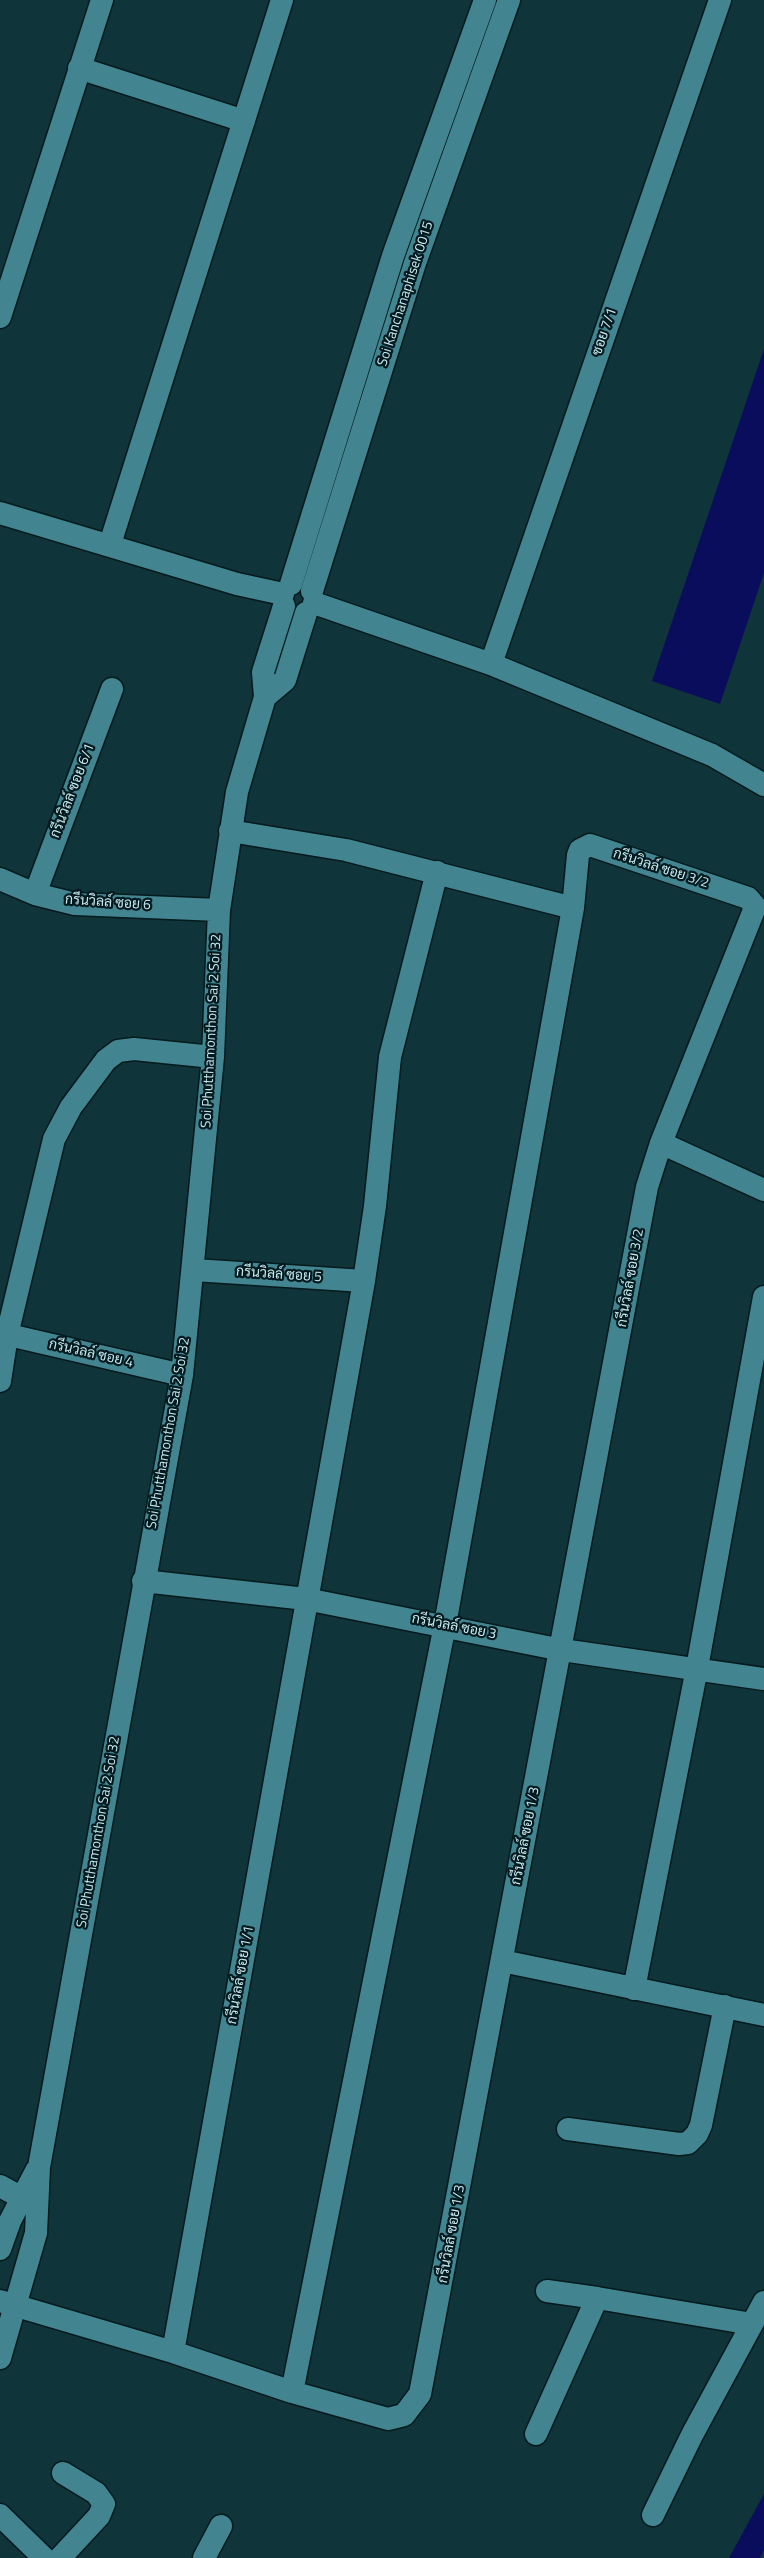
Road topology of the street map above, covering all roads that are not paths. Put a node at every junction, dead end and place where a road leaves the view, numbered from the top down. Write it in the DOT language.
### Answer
graph roads {
  1 [pos="102,0"];
  2 [pos="282,0"];
  3 [pos="484,0"];
  4 [pos="509,0"];
  5 [pos="720,0"];
  6 [pos="79,68"];
  7 [pos="244,121"];
  8 [pos="0,317"];
  9 [pos="0,513"];
  10 [pos="110,544"];
  11 [pos="286,595"];
  12 [pos="311,602"];
  13 [pos="491,664"];
  14 [pos="112,689"];
  15 [pos="265,697"];
  16 [pos="764,785"];
  17 [pos="230,831"];
  18 [pos="437,872"];
  19 [pos="0,880"];
  20 [pos="34,894"];
  21 [pos="573,908"];
  22 [pos="219,910"];
  23 [pos="213,1057"];
  24 [pos="661,1144"];
  25 [pos="764,1190"];
  26 [pos="194,1270"];
  27 [pos="364,1281"];
  28 [pos="764,1297"];
  29 [pos="4,1334"];
  30 [pos="182,1375"];
  31 [pos="0,1380"];
  32 [pos="143,1581"];
  33 [pos="306,1599"];
  34 [pos="445,1625"];
  35 [pos="562,1650"];
  36 [pos="697,1668"];
  37 [pos="764,1679"];
  38 [pos="502,1961"];
  39 [pos="634,1989"];
  40 [pos="725,2006"];
  41 [pos="763,2010"];
  42 [pos="568,2129"];
  43 [pos="38,2167"];
  44 [pos="0,2186"];
  45 [pos="22,2198"];
  46 [pos="0,2249"];
  47 [pos="547,2291"];
  48 [pos="597,2298"];
  49 [pos="764,2302"];
  50 [pos="8,2304"];
  51 [pos="752,2324"];
  52 [pos="173,2352"];
  53 [pos="0,2358"];
  54 [pos="292,2392"];
  55 [pos="536,2434"];
  56 [pos="63,2473"];
  57 [pos="0,2515"];
  58 [pos="654,2515"];
  59 [pos="222,2526"];
  60 [pos="44,2558"];
  61 [pos="60,2558"];
  62 [pos="204,2558"];
  1 -- 6 [label="street"];
  2 -- 7 [label="street"];
  3 -- 11 [label="street, Soi Kanchanaphisek 0015"];
  4 -- 12 [label="street, Soi Kanchanaphisek 0015"];
  5 -- 13 [label="street, ซอย 7/1"];
  6 -- 7 [label="street"];
  6 -- 8 [label="street"];
  7 -- 10 [label="street"];
  9 -- 10 [label="street"];
  10 -- 11 [label="street"];
  11 -- 12 [label="street"];
  11 -- 12 [label="street"];
  11 -- 15 [label="street, Soi Phutthamonthon Sai 2 Soi 32"];
  12 -- 13 [label="street"];
  12 -- 15 [label="street"];
  13 -- 16 [label="street"];
  14 -- 20 [label="street, กรีนวิลล์ ซอย 6/1"];
  15 -- 17 [label="street, Soi Phutthamonthon Sai 2 Soi 32"];
  17 -- 18 [label="street"];
  17 -- 22 [label="street, Soi Phutthamonthon Sai 2 Soi 32"];
  18 -- 21 [label="street"];
  18 -- 27 [label="street, กรีนวิลล์ ซอย 1/1"];
  19 -- 20 [label="street, กรีนวิลล์ ซอย 6"];
  20 -- 22 [label="street, กรีนวิลล์ ซอย 6"];
  21 -- 24 [label="street, กรีนวิลล์ ซอย 3/2"];
  21 -- 34 [label="street, กรีนวิลล์ ซอย 3/2"];
  22 -- 23 [label="street, Soi Phutthamonthon Sai 2 Soi 32"];
  23 -- 26 [label="street, Soi Phutthamonthon Sai 2 Soi 32"];
  23 -- 29 [label="street"];
  24 -- 25 [label="street"];
  24 -- 35 [label="street, กรีนวิลล์ ซอย 3/2"];
  26 -- 27 [label="street, กรีนวิลล์ ซอย 5"];
  26 -- 30 [label="street, Soi Phutthamonthon Sai 2 Soi 32"];
  27 -- 33 [label="street, กรีนวิลล์ ซอย 1/1"];
  28 -- 36 [label="street"];
  29 -- 30 [label="street, กรีนวิลล์ ซอย 4"];
  29 -- 31 [label="street"];
  30 -- 32 [label="street, Soi Phutthamonthon Sai 2 Soi 32"];
  32 -- 33 [label="street, กรีนวิลล์ ซอย 3"];
  32 -- 43 [label="street, Soi Phutthamonthon Sai 2 Soi 32"];
  33 -- 34 [label="street, กรีนวิลล์ ซอย 3"];
  33 -- 52 [label="street, กรีนวิลล์ ซอย 1/1"];
  34 -- 35 [label="street, กรีนวิลล์ ซอย 3"];
  34 -- 54 [label="street, กรีนวิลล์ ซอย 3/2"];
  35 -- 36 [label="street, กรีนวิลล์ ซอย 3"];
  35 -- 38 [label="street, กรีนวิลล์ ซอย 1/3"];
  36 -- 37 [label="street, กรีนวิลล์ ซอย 3"];
  36 -- 39 [label="street"];
  38 -- 39 [label="street"];
  38 -- 54 [label="street, กรีนวิลล์ ซอย 1/3"];
  39 -- 40 [label="street"];
  40 -- 41 [label="street"];
  40 -- 42 [label="street"];
  43 -- 45 [label="street, Soi Phutthamonthon Sai 2 Soi 32"];
  43 -- 50 [label="street, Soi Phutthamonthon Sai 2 Soi 32"];
  44 -- 45 [label="street"];
  45 -- 46 [label="street, Soi Phutthamonthon Sai 2 Soi 32"];
  47 -- 48 [label="street"];
  48 -- 51 [label="street"];
  48 -- 55 [label="street"];
  49 -- 51 [label="street"];
  50 -- 52 [label="street, กรีนวิลล์ ซอย 1/3"];
  50 -- 53 [label="street, Soi Phutthamonthon Sai 2 Soi 32"];
  51 -- 58 [label="street"];
  52 -- 54 [label="street, กรีนวิลล์ ซอย 1/3"];
  56 -- 61 [label="street"];
  57 -- 60 [label="street"];
  59 -- 62 [label="street"];
}
